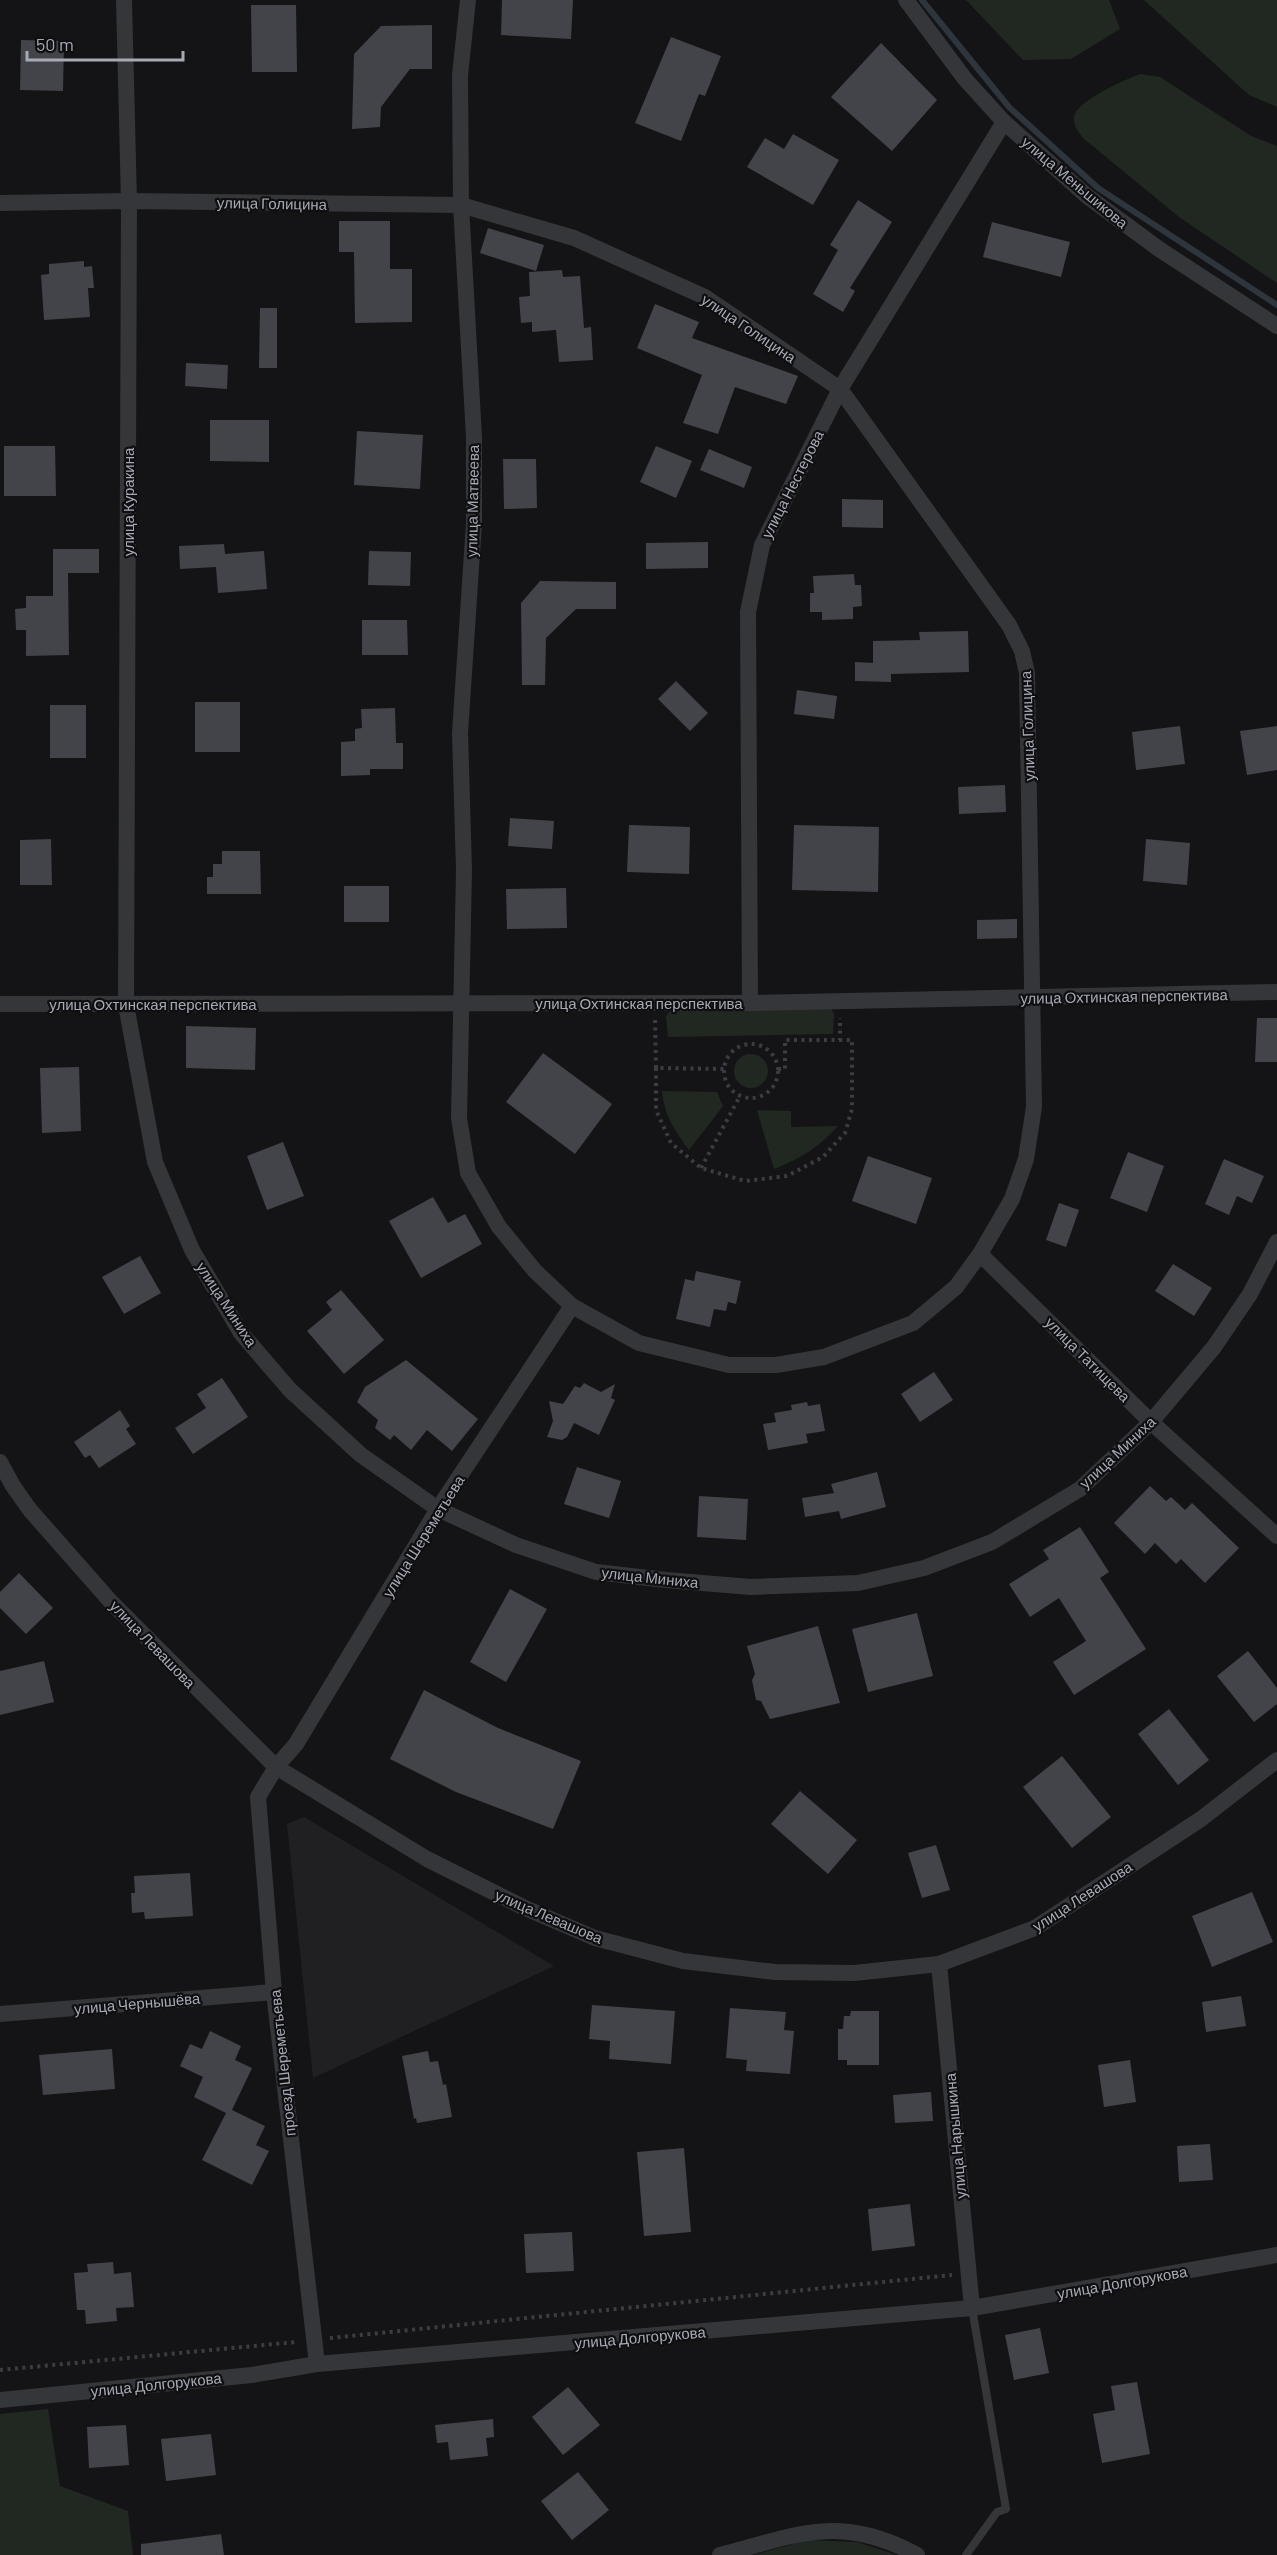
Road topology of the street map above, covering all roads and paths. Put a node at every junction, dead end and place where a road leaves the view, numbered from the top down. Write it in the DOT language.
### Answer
graph roads {
  1 [pos="124,0"];
  2 [pos="468,0"];
  3 [pos="906,0"];
  4 [pos="1004,122"];
  5 [pos="129,201"];
  6 [pos="0,203"];
  7 [pos="461,205"];
  8 [pos="1277,326"];
  9 [pos="840,389"];
  10 [pos="1277,992"];
  11 [pos="1032,998"];
  12 [pos="462,1002"];
  13 [pos="840,1002"];
  14 [pos="0,1004"];
  15 [pos="655,1004"];
  16 [pos="750,1004"];
  17 [pos="126,1005"];
  18 [pos="840,1040"];
  19 [pos="656,1068"];
  20 [pos="724,1069"];
  21 [pos="778,1069"];
  22 [pos="740,1096"];
  23 [pos="701,1168"];
  24 [pos="1277,1242"];
  25 [pos="980,1254"];
  26 [pos="572,1306"];
  27 [pos="1151,1422"];
  28 [pos="0,1462"];
  29 [pos="6,1486"];
  30 [pos="438,1509"];
  31 [pos="1277,1536"];
  32 [pos="1277,1760"];
  33 [pos="276,1767"];
  34 [pos="939,1964"];
  35 [pos="274,1992"];
  36 [pos="0,2014"];
  37 [pos="1277,2255"];
  38 [pos="968,2273"];
  39 [pos="972,2308"];
  40 [pos="314,2340"];
  41 [pos="317,2364"];
  42 [pos="0,2370"];
  43 [pos="0,2400"];
  44 [pos="720,2555"];
  45 [pos="916,2555"];
  46 [pos="966,2555"];
  1 -- 5 [label="street, улица Куракина"];
  2 -- 7 [label="street, улица Матвеева"];
  3 -- 4 [label="street, улица Меньшикова"];
  4 -- 8 [label="street, улица Меньшикова"];
  4 -- 9 [label="street, улица Нестерова"];
  5 -- 6 [label="street, улица Голицина"];
  5 -- 7 [label="street, улица Голицина"];
  5 -- 17 [label="street, улица Куракина"];
  7 -- 9 [label="street, улица Голицина"];
  7 -- 12 [label="street, улица Матвеева"];
  9 -- 11 [label="street, улица Голицина"];
  9 -- 16 [label="street, улица Нестерова"];
  10 -- 11 [label="street, улица Охтинская перспектива"];
  11 -- 13 [label="street, улица Охтинская перспектива"];
  11 -- 25 [label="street, улица Голицина"];
  12 -- 15 [label="street, улица Охтинская перспектива"];
  12 -- 17 [label="street, улица Охтинская перспектива"];
  12 -- 26 [label="street, улица Матвеева"];
  13 -- 16 [label="street, улица Охтинская перспектива"];
  13 -- 18 [label="path"];
  14 -- 17 [label="street, улица Охтинская перспектива"];
  15 -- 16 [label="street, улица Охтинская перспектива"];
  15 -- 19 [label="path"];
  17 -- 30 [label="street, улица Миниха"];
  18 -- 21 [label="path"];
  18 -- 23 [label="path"];
  19 -- 20 [label="path"];
  19 -- 23 [label="path"];
  20 -- 21 [label="path"];
  20 -- 22 [label="path"];
  21 -- 22 [label="path"];
  22 -- 23 [label="path"];
  24 -- 27 [label="street, улица Миниха"];
  25 -- 26 [label="street, улица Голицина"];
  25 -- 27 [label="street, улица Татищева"];
  26 -- 30 [label="street, улица Шереметьева"];
  27 -- 30 [label="street, улица Миниха"];
  27 -- 31 [label="street, улица Татищева"];
  28 -- 29 [label="street, улица Левашова"];
  29 -- 33 [label="street, улица Левашова"];
  30 -- 33 [label="street, улица Шереметьева"];
  32 -- 34 [label="street, улица Левашова"];
  33 -- 34 [label="street, улица Левашова"];
  33 -- 35 [label="street, проезд Шереметьева"];
  34 -- 38 [label="street, улица Нарышкина"];
  35 -- 36 [label="street, улица Чернышёва"];
  35 -- 40 [label="street, проезд Шереметьева"];
  37 -- 39 [label="street, улица Долгорукова"];
  38 -- 39 [label="street, улица Нарышкина"];
  38 -- 40 [label="path"];
  39 -- 41 [label="street, улица Долгорукова"];
  39 -- 46 [label="lane"];
  40 -- 41 [label="street, проезд Шереметьева"];
  40 -- 42 [label="path"];
  41 -- 43 [label="street, улица Долгорукова"];
  44 -- 45 [label="street"];
}
